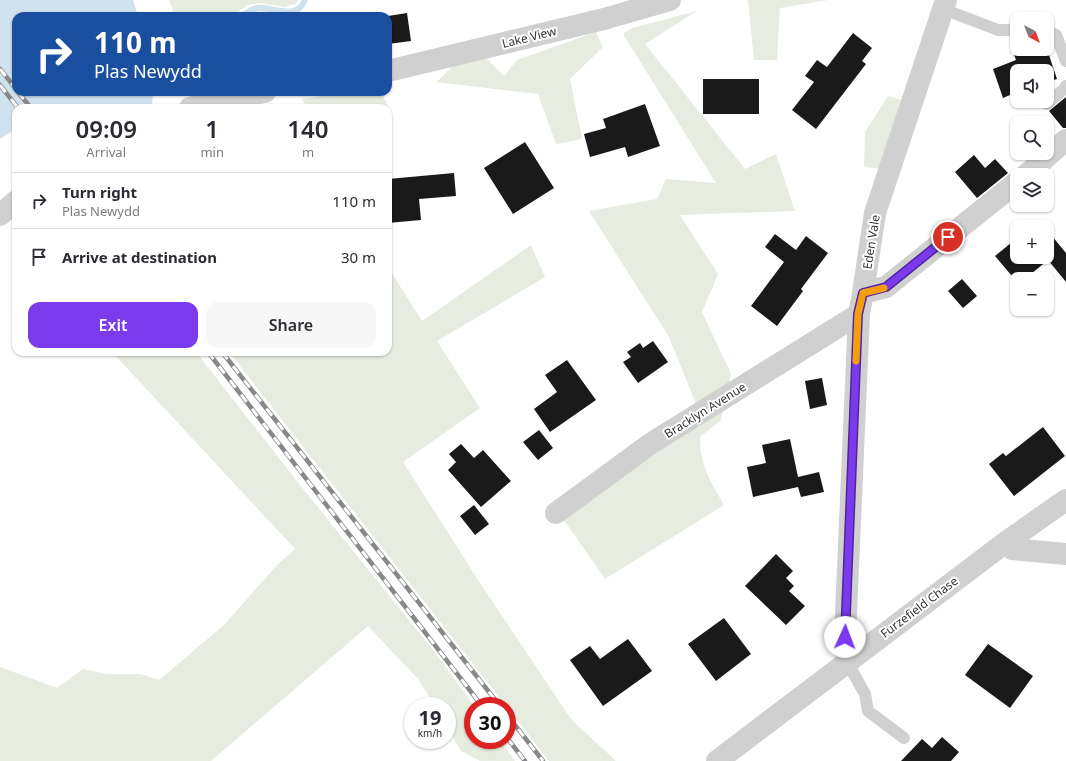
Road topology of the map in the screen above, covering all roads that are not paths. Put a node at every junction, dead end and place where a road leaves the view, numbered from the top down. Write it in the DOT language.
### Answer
graph roads {
  1 [pos="670,0"];
  2 [pos="944,5"];
  3 [pos="1010,30"];
  4 [pos="1054,34"];
  5 [pos="1066,61"];
  6 [pos="392,70"];
  7 [pos="1066,86"];
  8 [pos="242,96"];
  9 [pos="1054,98"];
  10 [pos="205,104"];
  11 [pos="1066,140"];
  12 [pos="1034,168"];
  13 [pos="1010,188"];
  14 [pos="12,204"];
  15 [pos="0,215"];
  16 [pos="861,303"];
  17 [pos="1066,500"];
  18 [pos="556,513"];
  19 [pos="1006,542"];
  20 [pos="1066,554"];
  21 [pos="847,662"];
  22 [pos="904,738"];
  23 [pos="717,761"];
  1 -- 6 [label="street, Lake View"];
  2 -- 3 [label="lane"];
  2 -- 16 [label="street, Eden Vale"];
  4 -- 5 [label="lane"];
  7 -- 9 [label="lane"];
  8 -- 10 [label="street"];
  11 -- 12 [label="street"];
  13 -- 16 [label="street, Bracklyn Avenue"];
  14 -- 15 [label="street"];
  16 -- 18 [label="street, Bracklyn Avenue"];
  16 -- 21 [label="street, Eden Vale"];
  17 -- 19 [label="street, Furzefield Chase"];
  19 -- 20 [label="street"];
  19 -- 21 [label="street, Furzefield Chase"];
  21 -- 22 [label="lane"];
  21 -- 23 [label="street, Furzefield Chase"];
}
